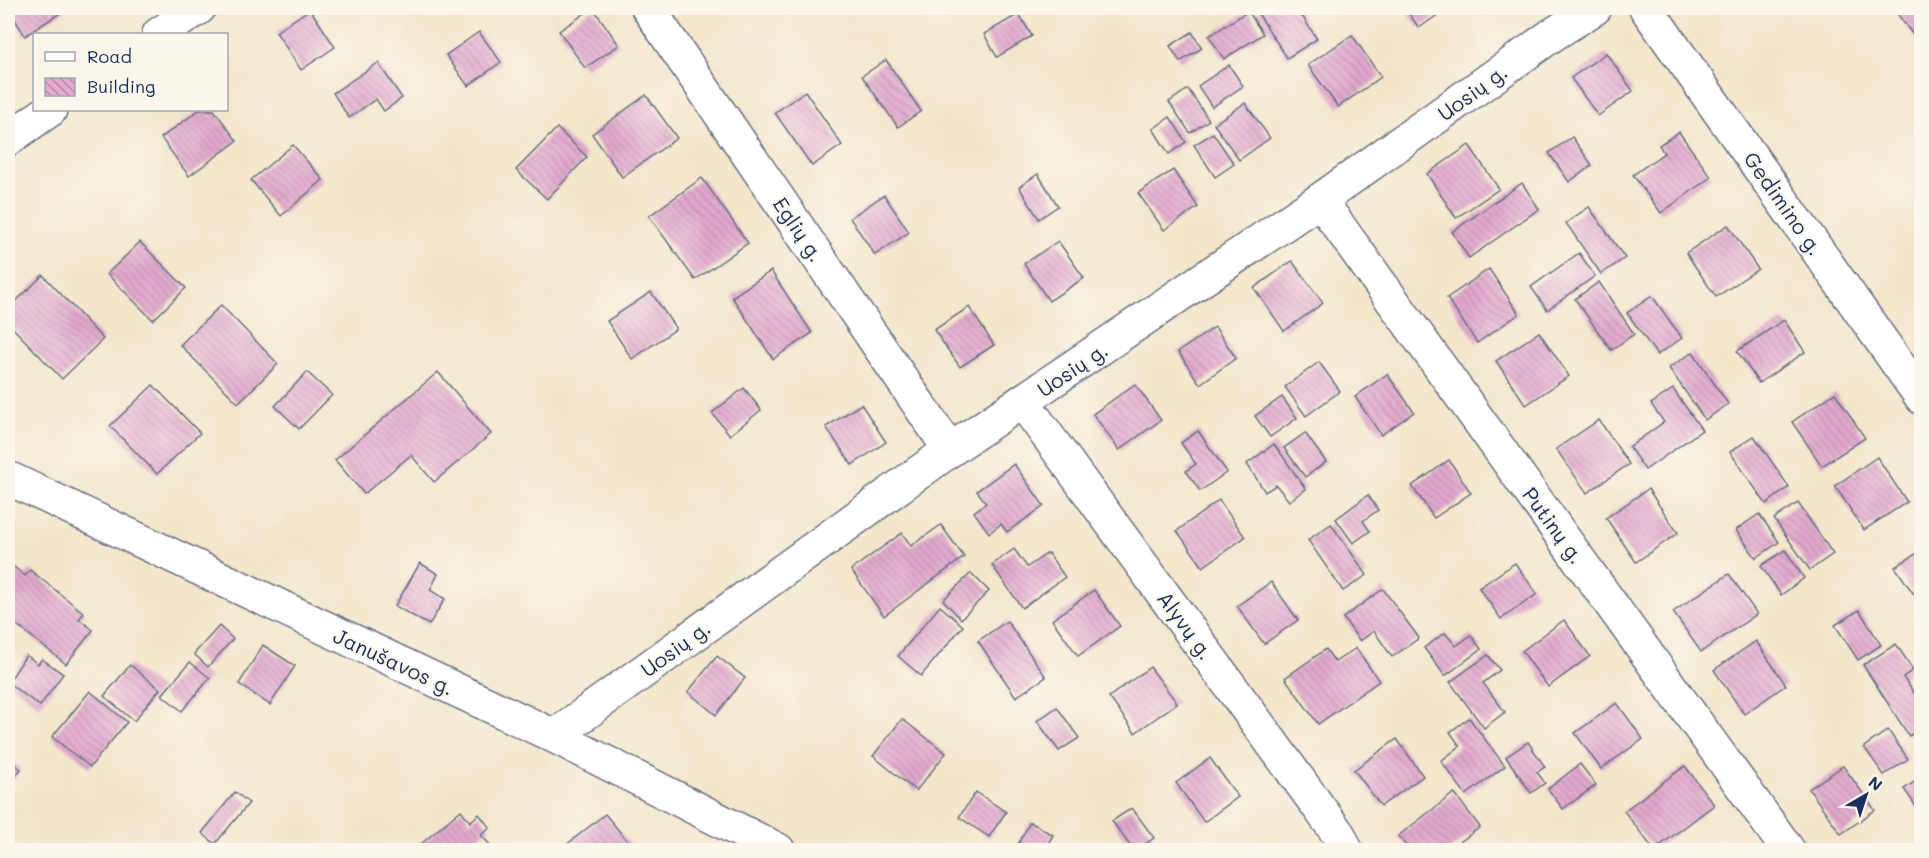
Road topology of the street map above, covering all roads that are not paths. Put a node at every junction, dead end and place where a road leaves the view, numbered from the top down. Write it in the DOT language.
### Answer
graph roads {
  1 [pos="198,8"];
  2 [pos="648,8"];
  3 [pos="1595,8"];
  4 [pos="1646,8"];
  5 [pos="160,33"];
  6 [pos="49,111"];
  7 [pos="8,139"];
  8 [pos="1320,200"];
  9 [pos="1922,398"];
  10 [pos="1023,402"];
  11 [pos="950,450"];
  12 [pos="8,478"];
  13 [pos="554,736"];
  14 [pos="778,850"];
  15 [pos="1346,850"];
  16 [pos="1788,850"];
  1 -- 5 [label="street"];
  2 -- 11 [label="street, Eglių g."];
  3 -- 8 [label="street, Uosių g."];
  4 -- 9 [label="street, Gedimino g."];
  6 -- 7 [label="street"];
  8 -- 10 [label="street, Uosių g."];
  8 -- 16 [label="street, Putinų g."];
  10 -- 11 [label="street, Uosių g."];
  10 -- 15 [label="street, Alyvų g."];
  11 -- 13 [label="street, Uosių g."];
  12 -- 13 [label="street, Janušavos g."];
  13 -- 14 [label="street, Janušavos g."];
}
